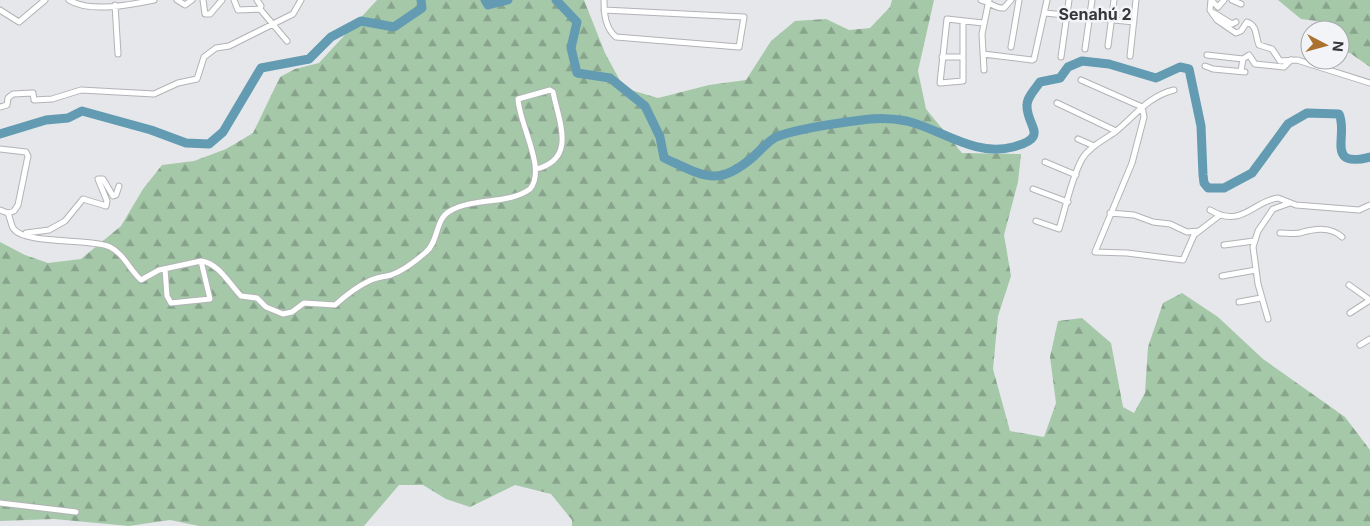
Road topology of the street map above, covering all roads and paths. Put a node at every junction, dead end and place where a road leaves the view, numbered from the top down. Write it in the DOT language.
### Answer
graph roads {
  1 [pos="46,0"];
  2 [pos="69,0"];
  3 [pos="92,0"];
  4 [pos="154,0"];
  5 [pos="176,0"];
  6 [pos="192,0"];
  7 [pos="202,0"];
  8 [pos="222,0"];
  9 [pos="234,0"];
  10 [pos="257,0"];
  11 [pos="301,0"];
  12 [pos="604,0"];
  13 [pos="981,0"];
  14 [pos="1011,0"];
  15 [pos="1019,0"];
  16 [pos="1047,0"];
  17 [pos="1069,0"];
  18 [pos="1092,0"];
  19 [pos="1114,0"];
  20 [pos="1136,0"];
  21 [pos="1224,0"];
  22 [pos="1232,0"];
  23 [pos="989,1"];
  24 [pos="1241,4"];
  25 [pos="115,5"];
  26 [pos="87,7"];
  27 [pos="260,9"];
  28 [pos="0,10"];
  29 [pos="604,10"];
  30 [pos="1210,10"];
  31 [pos="1045,13"];
  32 [pos="1066,15"];
  33 [pos="1089,18"];
  34 [pos="1112,20"];
  35 [pos="963,21"];
  36 [pos="1134,22"];
  37 [pos="1236,22"];
  38 [pos="983,23"];
  39 [pos="274,24"];
  40 [pos="287,41"];
  41 [pos="1108,46"];
  42 [pos="1010,47"];
  43 [pos="1085,49"];
  44 [pos="118,54"];
  45 [pos="983,54"];
  46 [pos="1208,55"];
  47 [pos="963,56"];
  48 [pos="1130,56"];
  49 [pos="942,57"];
  50 [pos="1061,57"];
  51 [pos="1243,60"];
  52 [pos="1292,60"];
  53 [pos="1205,66"];
  54 [pos="984,70"];
  55 [pos="1081,80"];
  56 [pos="1370,83"];
  57 [pos="1174,90"];
  58 [pos="1057,103"];
  59 [pos="0,107"];
  60 [pos="1142,107"];
  61 [pos="1116,131"];
  62 [pos="1078,140"];
  63 [pos="1094,146"];
  64 [pos="0,149"];
  65 [pos="1045,162"];
  66 [pos="536,169"];
  67 [pos="1076,175"];
  68 [pos="119,186"];
  69 [pos="1033,189"];
  70 [pos="1068,202"];
  71 [pos="1290,203"];
  72 [pos="1370,205"];
  73 [pos="0,210"];
  74 [pos="1210,210"];
  75 [pos="8,213"];
  76 [pos="1110,213"];
  77 [pos="1220,216"];
  78 [pos="1036,221"];
  79 [pos="1203,230"];
  80 [pos="1280,232"];
  81 [pos="23,233"];
  82 [pos="1342,237"];
  83 [pos="1254,241"];
  84 [pos="1224,245"];
  85 [pos="201,261"];
  86 [pos="165,269"];
  87 [pos="1256,270"];
  88 [pos="1222,276"];
  89 [pos="1349,285"];
  90 [pos="1261,298"];
  91 [pos="1370,300"];
  92 [pos="1239,302"];
  93 [pos="1350,313"];
  94 [pos="1268,319"];
  95 [pos="1370,339"];
  96 [pos="1360,345"];
  97 [pos="0,503"];
  98 [pos="76,512"];
  1 -- 28 [label="street"];
  2 -- 26 [label="street"];
  3 -- 26 [label="street"];
  4 -- 25 [label="street"];
  5 -- 6 [label="street"];
  7 -- 8 [label="street"];
  9 -- 27 [label="street"];
  10 -- 27 [label="street"];
  11 -- 39 [label="street"];
  12 -- 29 [label="street"];
  13 -- 23 [label="street"];
  14 -- 23 [label="street"];
  15 -- 42 [label="street"];
  16 -- 31 [label="street"];
  17 -- 32 [label="street"];
  18 -- 33 [label="street"];
  19 -- 34 [label="street"];
  20 -- 36 [label="street"];
  21 -- 30 [label="street"];
  22 -- 24 [label="street"];
  23 -- 38 [label="street"];
  25 -- 26 [label="street"];
  25 -- 44 [label="street"];
  27 -- 39 [label="street"];
  29 -- 29 [label="street"];
  30 -- 37 [label="street"];
  30 -- 52 [label="street"];
  31 -- 32 [label="street"];
  31 -- 45 [label="street"];
  32 -- 33 [label="street"];
  32 -- 50 [label="street"];
  33 -- 34 [label="street"];
  33 -- 43 [label="street"];
  34 -- 36 [label="street"];
  34 -- 41 [label="street"];
  35 -- 38 [label="street"];
  35 -- 47 [label="street"];
  35 -- 49 [label="street"];
  36 -- 48 [label="street"];
  38 -- 45 [label="street"];
  39 -- 40 [label="street"];
  39 -- 59 [label="street"];
  45 -- 54 [label="street"];
  46 -- 51 [label="street"];
  47 -- 49 [label="street"];
  47 -- 49 [label="street"];
  51 -- 52 [label="street"];
  51 -- 53 [label="street"];
  52 -- 56 [label="street"];
  55 -- 60 [label="street"];
  57 -- 60 [label="street"];
  58 -- 61 [label="street"];
  60 -- 61 [label="street"];
  60 -- 76 [label="street"];
  61 -- 63 [label="street"];
  62 -- 63 [label="street"];
  63 -- 67 [label="street"];
  64 -- 75 [label="street"];
  65 -- 67 [label="street"];
  66 -- 66 [label="street"];
  66 -- 85 [label="street"];
  67 -- 70 [label="street"];
  68 -- 81 [label="street"];
  69 -- 70 [label="street"];
  70 -- 78 [label="street"];
  71 -- 72 [label="street"];
  71 -- 77 [label="street"];
  71 -- 83 [label="street"];
  73 -- 75 [label="street"];
  74 -- 77 [label="street"];
  75 -- 81 [label="street"];
  76 -- 79 [label="street"];
  76 -- 79 [label="street"];
  77 -- 79 [label="street"];
  80 -- 82 [label="street"];
  81 -- 86 [label="street"];
  83 -- 84 [label="street"];
  83 -- 87 [label="street"];
  85 -- 86 [label="street"];
  85 -- 86 [label="street"];
  87 -- 88 [label="street"];
  87 -- 90 [label="street"];
  89 -- 91 [label="street"];
  90 -- 92 [label="street"];
  90 -- 94 [label="street"];
  91 -- 93 [label="street"];
  95 -- 96 [label="street"];
  97 -- 98 [label="street"];
}
